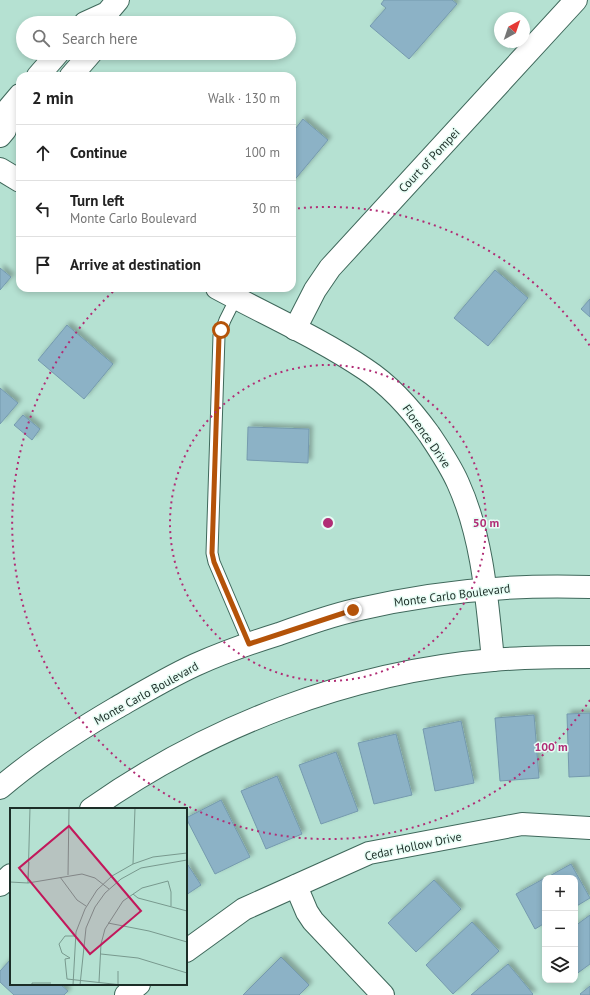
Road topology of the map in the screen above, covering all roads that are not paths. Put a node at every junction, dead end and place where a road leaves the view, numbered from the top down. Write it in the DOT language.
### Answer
graph roads {
  1 [pos="576,0"];
  2 [pos="52,60"];
  3 [pos="85,60"];
  4 [pos="41,72"];
  5 [pos="74,72"];
  6 [pos="16,100"];
  7 [pos="8,130"];
  8 [pos="0,168"];
  9 [pos="16,178"];
  10 [pos="225,292"];
  11 [pos="236,298"];
  12 [pos="295,329"];
  13 [pos="590,587"];
  14 [pos="486,588"];
  15 [pos="249,644"];
  16 [pos="590,657"];
  17 [pos="493,660"];
  18 [pos="1,786"];
  19 [pos="92,808"];
  20 [pos="590,828"];
  21 [pos="10,876"];
  22 [pos="0,885"];
  23 [pos="296,886"];
  24 [pos="187,949"];
  25 [pos="138,985"];
  26 [pos="126,995"];
  27 [pos="383,995"];
  1 -- 12 [label="street, Court of Pompei"];
  2 -- 4 [label="street"];
  3 -- 5 [label="street"];
  6 -- 7 [label="street"];
  8 -- 9 [label="street"];
  10 -- 11 [label="street, Florence Drive"];
  11 -- 12 [label="street, Florence Drive"];
  11 -- 15 [label="lane"];
  12 -- 14 [label="street, Florence Drive"];
  13 -- 14 [label="street, Monte Carlo Boulevard"];
  14 -- 15 [label="street, Monte Carlo Boulevard"];
  14 -- 17 [label="street, Florence Drive"];
  15 -- 18 [label="street, Monte Carlo Boulevard"];
  16 -- 17 [label="street"];
  17 -- 19 [label="street"];
  20 -- 23 [label="street, Cedar Hollow Drive"];
  21 -- 22 [label="street"];
  23 -- 24 [label="street, Cedar Hollow Drive"];
  23 -- 27 [label="street"];
  25 -- 26 [label="street"];
}
